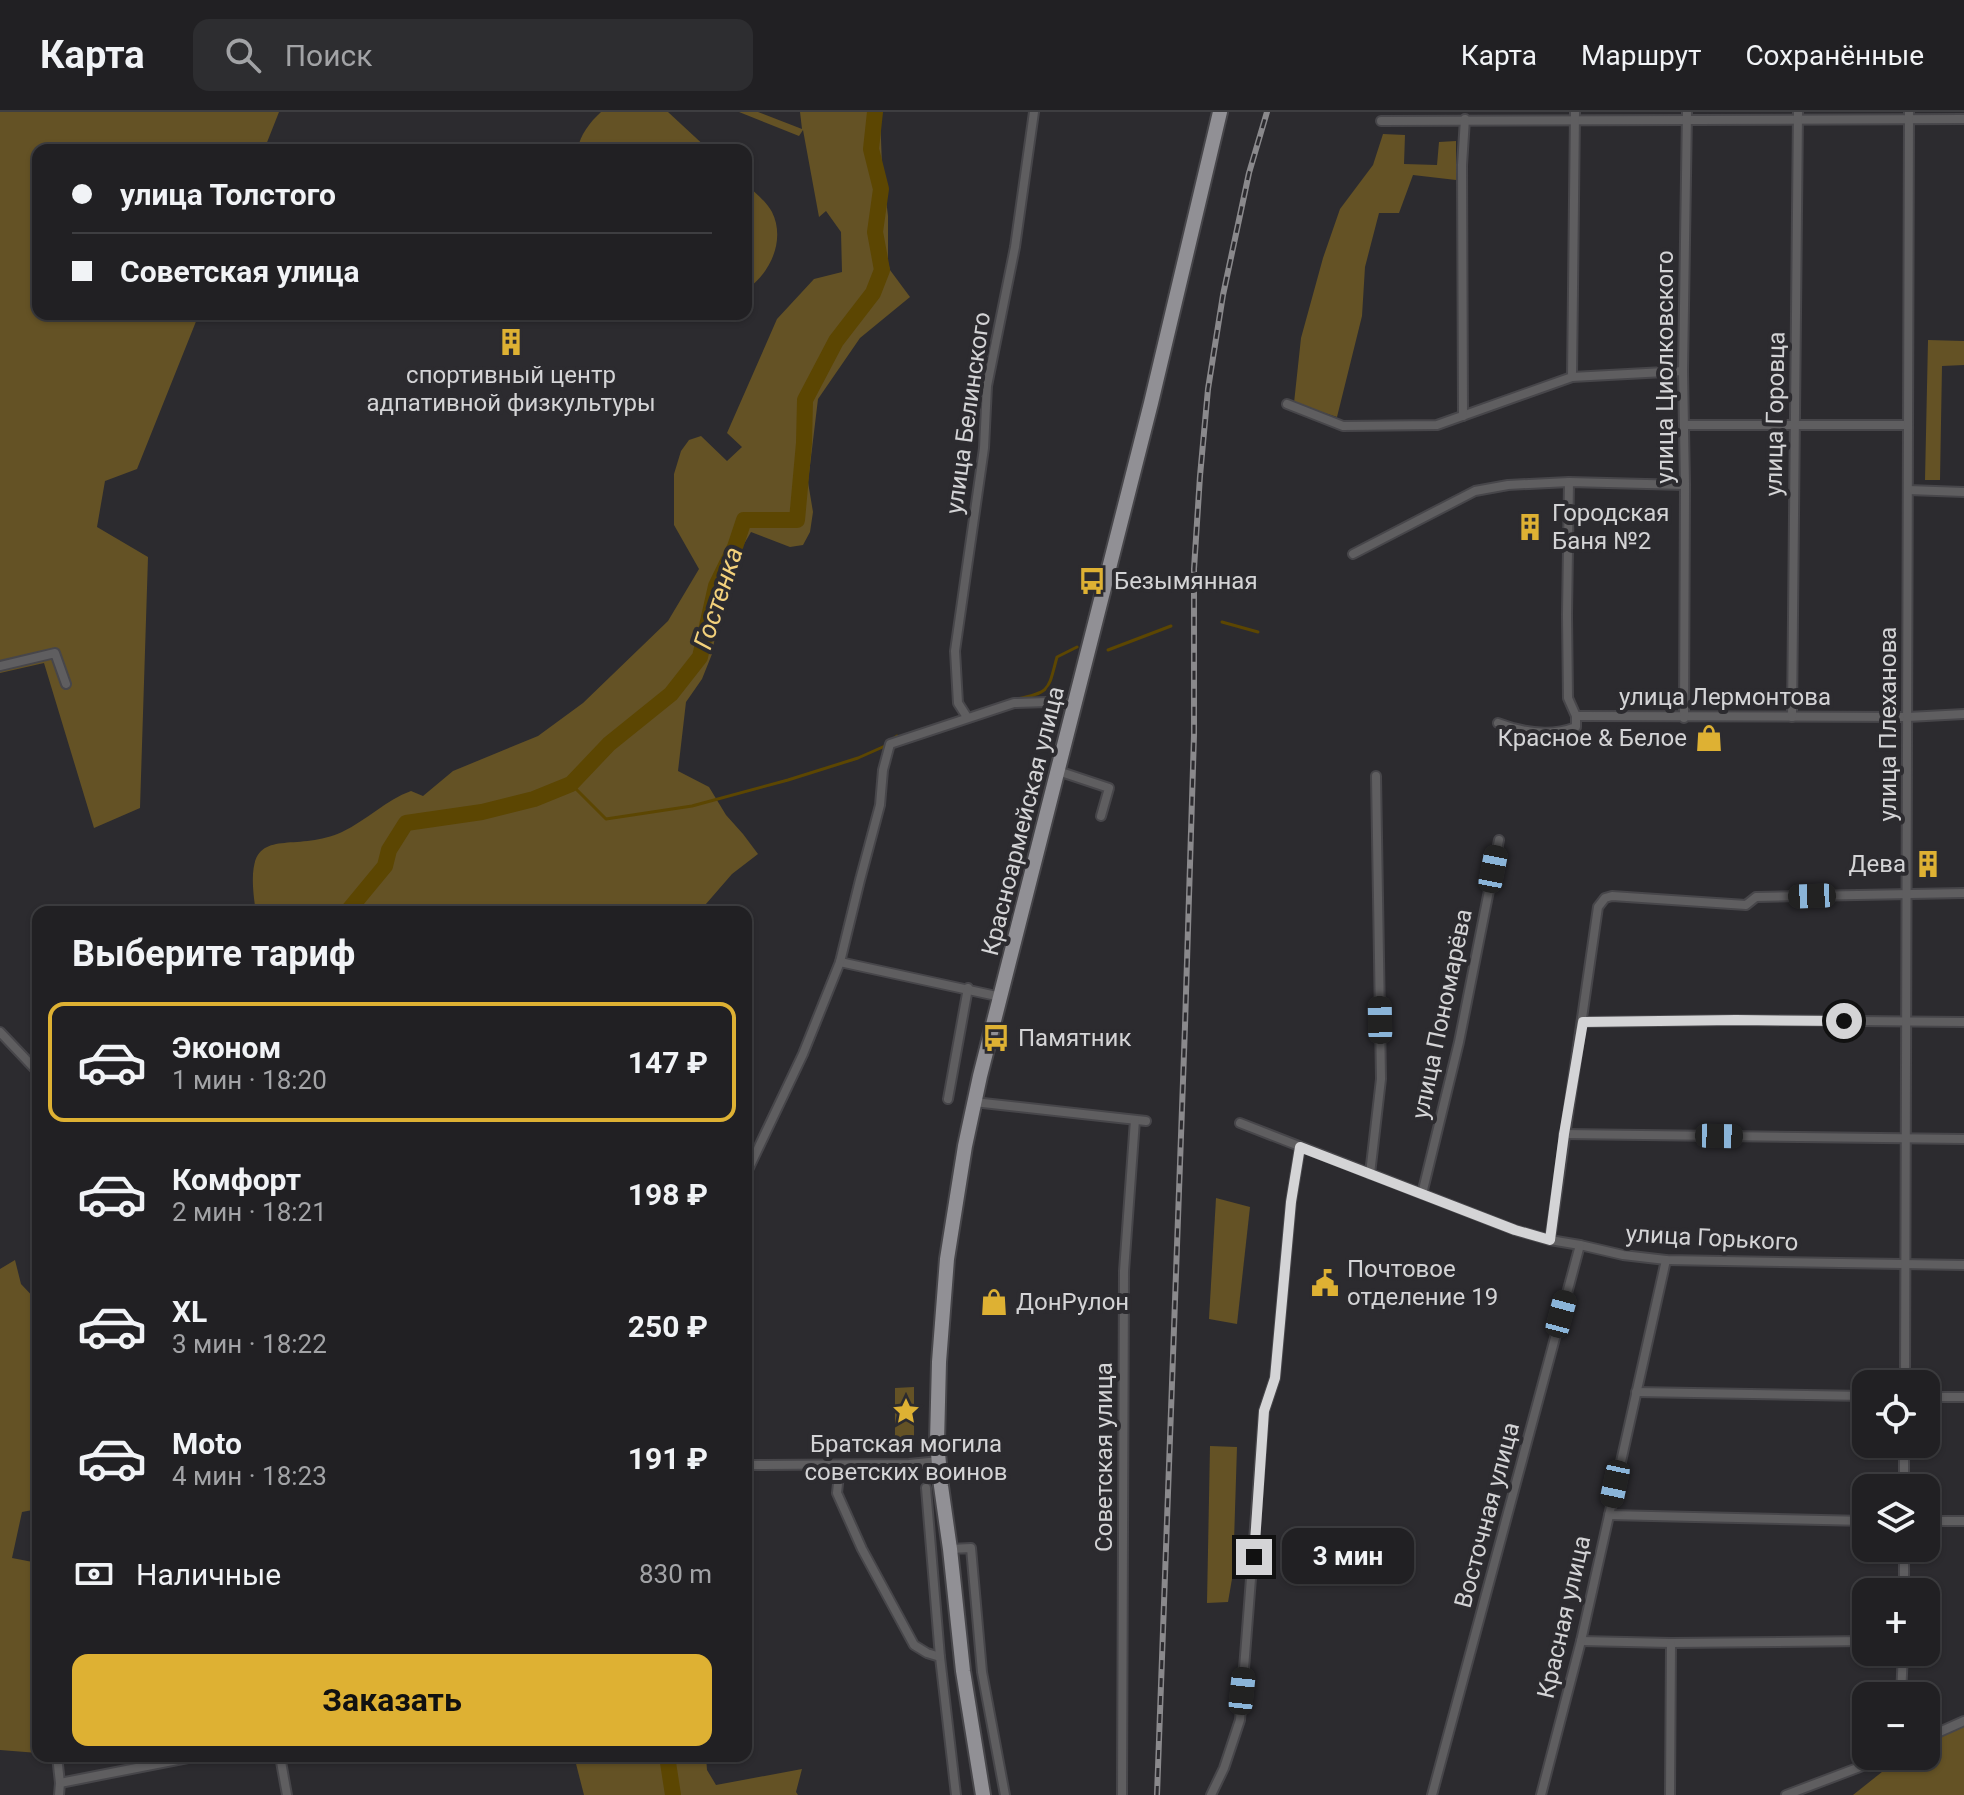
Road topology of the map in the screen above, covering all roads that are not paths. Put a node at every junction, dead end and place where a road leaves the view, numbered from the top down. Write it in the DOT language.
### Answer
graph roads {
  1 [pos="1034,112"];
  2 [pos="1220,112"];
  3 [pos="1687,115"];
  4 [pos="1575,116"];
  5 [pos="1798,116"];
  6 [pos="1909,116"];
  7 [pos="1459,117"];
  8 [pos="1964,119"];
  9 [pos="1381,121"];
  10 [pos="1683,371"];
  11 [pos="1572,377"];
  12 [pos="1287,404"];
  13 [pos="1463,416"];
  14 [pos="1685,425"];
  15 [pos="1795,425"];
  16 [pos="1908,425"];
  17 [pos="1569,482"];
  18 [pos="1685,485"];
  19 [pos="1908,490"];
  20 [pos="1964,492"];
  21 [pos="1353,554"];
  22 [pos="0,666"];
  23 [pos="66,684"];
  24 [pos="1074,705"];
  25 [pos="1964,714"];
  26 [pos="1576,716"];
  27 [pos="967,717"];
  28 [pos="1792,717"];
  29 [pos="1908,717"];
  30 [pos="1684,718"];
  31 [pos="1498,723"];
  32 [pos="1058,771"];
  33 [pos="1376,776"];
  34 [pos="1101,816"];
  35 [pos="1499,840"];
  36 [pos="1964,893"];
  37 [pos="1907,894"];
  38 [pos="840,962"];
  39 [pos="968,988"];
  40 [pos="1002,997"];
  41 [pos="1583,1022"];
  42 [pos="1907,1022"];
  43 [pos="1964,1022"];
  44 [pos="0,1032"];
  45 [pos="32,1066"];
  46 [pos="948,1099"];
  47 [pos="974,1102"];
  48 [pos="1135,1120"];
  49 [pos="1146,1121"];
  50 [pos="1240,1123"];
  51 [pos="1564,1134"];
  52 [pos="1906,1139"];
  53 [pos="1964,1139"];
  54 [pos="1300,1147"];
  55 [pos="752,1161"];
  56 [pos="1370,1174"];
  57 [pos="1422,1194"];
  58 [pos="1550,1240"];
  59 [pos="1580,1245"];
  60 [pos="1666,1260"];
  61 [pos="1905,1265"];
  62 [pos="1964,1265"];
  63 [pos="1905,1370"];
  64 [pos="1636,1392"];
  65 [pos="1852,1396"];
  66 [pos="1940,1397"];
  67 [pos="1964,1397"];
  68 [pos="939,1461"];
  69 [pos="752,1465"];
  70 [pos="840,1465"];
  71 [pos="926,1488"];
  72 [pos="1609,1515"];
  73 [pos="1852,1521"];
  74 [pos="1940,1521"];
  75 [pos="1964,1521"];
  76 [pos="950,1549"];
  77 [pos="1581,1641"];
  78 [pos="1852,1641"];
  79 [pos="1671,1643"];
  80 [pos="940,1657"];
  81 [pos="1964,1721"];
  82 [pos="1940,1732"];
  83 [pos="58,1762"];
  84 [pos="167,1762"];
  85 [pos="281,1762"];
  86 [pos="1852,1770"];
  87 [pos="60,1783"];
  88 [pos="1212,1794"];
  89 [pos="59,1795"];
  90 [pos="287,1795"];
  91 [pos="956,1795"];
  92 [pos="983,1795"];
  93 [pos="1005,1795"];
  94 [pos="1122,1795"];
  95 [pos="1222,1795"];
  96 [pos="1432,1795"];
  97 [pos="1541,1795"];
  98 [pos="1670,1795"];
  99 [pos="1786,1795"];
  1 -- 27 [label="street, улица Белинского"];
  2 -- 24 [label="main road, Красноармейская улица"];
  3 -- 4 [label="street"];
  3 -- 5 [label="street"];
  3 -- 10 [label="street, улица Циолковского"];
  4 -- 7 [label="street"];
  4 -- 11 [label="street"];
  5 -- 6 [label="street"];
  5 -- 15 [label="street, улица Горовца"];
  6 -- 8 [label="street"];
  6 -- 16 [label="street, улица Плеханова"];
  7 -- 9 [label="street"];
  7 -- 13 [label="street"];
  10 -- 11 [label="street"];
  10 -- 14 [label="street, улица Циолковского"];
  11 -- 13 [label="street"];
  12 -- 13 [label="street"];
  14 -- 15 [label="street"];
  14 -- 18 [label="street, улица Циолковского"];
  15 -- 16 [label="street"];
  15 -- 28 [label="street, улица Горовца"];
  16 -- 19 [label="street, улица Плеханова"];
  17 -- 18 [label="street"];
  17 -- 21 [label="street"];
  17 -- 26 [label="street"];
  18 -- 30 [label="street, улица Циолковского"];
  19 -- 20 [label="street"];
  19 -- 29 [label="street, улица Плеханова"];
  22 -- 23 [label="street"];
  24 -- 27 [label="street"];
  24 -- 32 [label="main road, Красноармейская улица"];
  25 -- 29 [label="street, улица Лермонтова"];
  26 -- 30 [label="street, улица Лермонтова"];
  26 -- 31 [label="street"];
  27 -- 38 [label="street"];
  28 -- 29 [label="street, улица Лермонтова"];
  28 -- 30 [label="street, улица Лермонтова"];
  29 -- 37 [label="street, улица Плеханова"];
  32 -- 34 [label="street"];
  32 -- 40 [label="main road, Красноармейская улица"];
  33 -- 56 [label="street"];
  35 -- 57 [label="street, улица Пономарёва"];
  36 -- 37 [label="street"];
  37 -- 41 [label="street"];
  37 -- 42 [label="street, улица Плеханова"];
  38 -- 39 [label="street"];
  38 -- 55 [label="street"];
  39 -- 40 [label="street"];
  39 -- 46 [label="street"];
  40 -- 47 [label="main road, Красноармейская улица"];
  41 -- 42 [label="street"];
  41 -- 51 [label="street"];
  42 -- 43 [label="street"];
  42 -- 52 [label="street, улица Плеханова"];
  44 -- 45 [label="street"];
  47 -- 48 [label="street"];
  47 -- 68 [label="main road, Красноармейская улица"];
  48 -- 49 [label="street"];
  48 -- 94 [label="street, Советская улица"];
  50 -- 54 [label="street, улица Горького"];
  51 -- 52 [label="street"];
  51 -- 58 [label="street"];
  52 -- 53 [label="street"];
  52 -- 61 [label="street, улица Плеханова"];
  54 -- 56 [label="street, улица Горького"];
  54 -- 88 [label="street"];
  56 -- 57 [label="street, улица Горького"];
  57 -- 58 [label="street, улица Горького"];
  58 -- 59 [label="street, улица Горького"];
  59 -- 60 [label="street, улица Горького"];
  59 -- 96 [label="street, Восточная улица"];
  60 -- 61 [label="street, улица Горького"];
  60 -- 64 [label="street, Красная улица"];
  61 -- 62 [label="street, улица Горького"];
  61 -- 63 [label="street, улица Плеханова"];
  64 -- 65 [label="street"];
  64 -- 72 [label="street, Красная улица"];
  66 -- 67 [label="street"];
  68 -- 70 [label="street"];
  68 -- 76 [label="main road, Красноармейская улица"];
  69 -- 70 [label="street"];
  70 -- 80 [label="street"];
  71 -- 80 [label="street"];
  72 -- 73 [label="street"];
  72 -- 77 [label="street, Красная улица"];
  74 -- 75 [label="street"];
  76 -- 92 [label="main road, Красноармейская улица"];
  76 -- 93 [label="street"];
  77 -- 79 [label="street"];
  77 -- 97 [label="street, Красная улица"];
  78 -- 79 [label="street"];
  79 -- 98 [label="street"];
  80 -- 91 [label="street"];
  81 -- 82 [label="street"];
  83 -- 87 [label="street"];
  84 -- 87 [label="street"];
  85 -- 90 [label="street"];
  86 -- 99 [label="street"];
  87 -- 89 [label="street"];
  88 -- 95 [label="street"];
}
